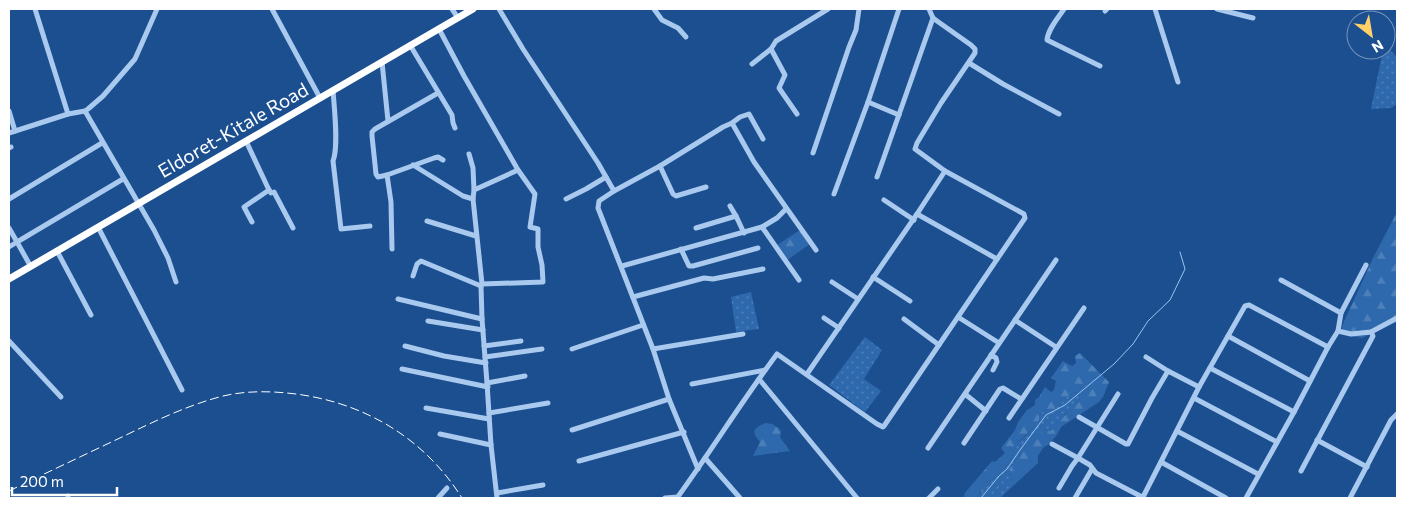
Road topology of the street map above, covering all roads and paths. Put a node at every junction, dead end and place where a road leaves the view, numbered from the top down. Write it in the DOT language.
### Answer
graph roads {
  1 [pos="35,9"];
  2 [pos="157,9"];
  3 [pos="274,9"];
  4 [pos="452,9"];
  5 [pos="473,9"];
  6 [pos="499,9"];
  7 [pos="654,9"];
  8 [pos="828,9"];
  9 [pos="859,9"];
  10 [pos="899,9"];
  11 [pos="929,9"];
  12 [pos="1064,9"];
  13 [pos="1155,9"];
  14 [pos="1217,9"];
  15 [pos="458,18"];
  16 [pos="933,18"];
  17 [pos="1253,18"];
  18 [pos="439,29"];
  19 [pos="686,37"];
  20 [pos="410,45"];
  21 [pos="771,49"];
  22 [pos="382,62"];
  23 [pos="969,62"];
  24 [pos="752,64"];
  25 [pos="1100,66"];
  26 [pos="1178,82"];
  27 [pos="333,90"];
  28 [pos="438,93"];
  29 [pos="320,98"];
  30 [pos="868,102"];
  31 [pos="9,111"];
  32 [pos="85,111"];
  33 [pos="68,114"];
  34 [pos="797,114"];
  35 [pos="1059,114"];
  36 [pos="899,115"];
  37 [pos="388,121"];
  38 [pos="732,123"];
  39 [pos="456,128"];
  40 [pos="15,131"];
  41 [pos="9,133"];
  42 [pos="763,139"];
  43 [pos="246,141"];
  44 [pos="102,143"];
  45 [pos="469,154"];
  46 [pos="813,154"];
  47 [pos="443,160"];
  48 [pos="413,165"];
  49 [pos="660,166"];
  50 [pos="518,170"];
  51 [pos="945,171"];
  52 [pos="387,175"];
  53 [pos="606,177"];
  54 [pos="877,177"];
  55 [pos="123,179"];
  56 [pos="706,187"];
  57 [pos="269,190"];
  58 [pos="474,190"];
  59 [pos="614,191"];
  60 [pos="834,194"];
  61 [pos="9,199"];
  62 [pos="473,199"];
  63 [pos="566,199"];
  64 [pos="884,200"];
  65 [pos="139,204"];
  66 [pos="730,206"];
  67 [pos="786,209"];
  68 [pos="917,214"];
  69 [pos="736,216"];
  70 [pos="914,220"];
  71 [pos="252,222"];
  72 [pos="427,222"];
  73 [pos="370,226"];
  74 [pos="98,227"];
  75 [pos="9,228"];
  76 [pos="293,228"];
  77 [pos="696,228"];
  78 [pos="762,228"];
  79 [pos="744,233"];
  80 [pos="476,236"];
  81 [pos="17,242"];
  82 [pos="9,247"];
  83 [pos="758,248"];
  84 [pos="392,249"];
  85 [pos="681,250"];
  86 [pos="816,250"];
  87 [pos="57,251"];
  88 [pos="997,260"];
  89 [pos="1056,260"];
  90 [pos="1366,265"];
  91 [pos="622,266"];
  92 [pos="31,267"];
  93 [pos="764,269"];
  94 [pos="413,276"];
  95 [pos="873,277"];
  96 [pos="9,279"];
  97 [pos="799,280"];
  98 [pos="1281,280"];
  99 [pos="176,282"];
  100 [pos="832,282"];
  101 [pos="481,285"];
  102 [pos="633,297"];
  103 [pos="398,299"];
  104 [pos="858,299"];
  105 [pos="910,301"];
  106 [pos="1084,308"];
  107 [pos="1341,313"];
  108 [pos="91,315"];
  109 [pos="958,317"];
  110 [pos="824,318"];
  111 [pos="1397,318"];
  112 [pos="482,319"];
  113 [pos="904,320"];
  114 [pos="1015,320"];
  115 [pos="428,321"];
  116 [pos="643,325"];
  117 [pos="839,328"];
  118 [pos="483,330"];
  119 [pos="1338,332"];
  120 [pos="1371,332"];
  121 [pos="743,334"];
  122 [pos="1228,336"];
  123 [pos="9,341"];
  124 [pos="521,341"];
  125 [pos="999,343"];
  126 [pos="939,345"];
  127 [pos="405,346"];
  128 [pos="484,346"];
  129 [pos="1056,347"];
  130 [pos="1328,347"];
  131 [pos="653,348"];
  132 [pos="542,349"];
  133 [pos="572,350"];
  134 [pos="991,355"];
  135 [pos="1146,357"];
  136 [pos="486,360"];
  137 [pos="1210,368"];
  138 [pos="402,370"];
  139 [pos="766,370"];
  140 [pos="993,370"];
  141 [pos="1168,370"];
  142 [pos="807,374"];
  143 [pos="526,376"];
  144 [pos="758,379"];
  145 [pos="1310,381"];
  146 [pos="692,384"];
  147 [pos="488,385"];
  148 [pos="1200,387"];
  149 [pos="182,390"];
  150 [pos="965,394"];
  151 [pos="1118,394"];
  152 [pos="61,397"];
  153 [pos="1194,398"];
  154 [pos="669,399"];
  155 [pos="1021,399"];
  156 [pos="548,403"];
  157 [pos="426,408"];
  158 [pos="986,411"];
  159 [pos="1294,412"];
  160 [pos="1397,414"];
  161 [pos="489,416"];
  162 [pos="1079,417"];
  163 [pos="1008,418"];
  164 [pos="1098,427"];
  165 [pos="572,430"];
  166 [pos="1177,431"];
  167 [pos="684,432"];
  168 [pos="440,434"];
  169 [pos="1317,440"];
  170 [pos="1277,442"];
  171 [pos="964,443"];
  172 [pos="1052,444"];
  173 [pos="491,445"];
  174 [pos="928,448"];
  175 [pos="704,458"];
  176 [pos="1078,458"];
  177 [pos="579,461"];
  178 [pos="1160,462"];
  179 [pos="1367,467"];
  180 [pos="698,469"];
  181 [pos="1092,469"];
  182 [pos="1301,471"];
  183 [pos="1258,474"];
  184 [pos="543,485"];
  185 [pos="447,488"];
  186 [pos="1059,488"];
  187 [pos="938,489"];
  188 [pos="497,496"];
  189 [pos="679,496"];
  190 [pos="438,498"];
  191 [pos="665,498"];
  192 [pos="686,498"];
  193 [pos="740,498"];
  194 [pos="857,498"];
  195 [pos="928,498"];
  196 [pos="1075,498"];
  197 [pos="1144,498"];
  198 [pos="1226,498"];
  199 [pos="1246,498"];
  200 [pos="1350,498"];
  1 -- 33 [label="street"];
  2 -- 32 [label="street"];
  3 -- 29 [label="street"];
  4 -- 15 [label="street"];
  5 -- 15 [label="highway, Eldoret-Kitale Road"];
  6 -- 53 [label="street"];
  7 -- 19 [label="street"];
  8 -- 21 [label="street"];
  9 -- 46 [label="street"];
  10 -- 30 [label="street"];
  11 -- 16 [label="street"];
  12 -- 25 [label="street"];
  13 -- 26 [label="street"];
  14 -- 17 [label="street"];
  15 -- 18 [label="highway, Eldoret-Kitale Road"];
  16 -- 23 [label="street"];
  16 -- 36 [label="street"];
  18 -- 20 [label="highway, Eldoret-Kitale Road"];
  18 -- 50 [label="street"];
  20 -- 22 [label="highway, Eldoret-Kitale Road"];
  20 -- 28 [label="street"];
  21 -- 24 [label="street"];
  21 -- 34 [label="street"];
  22 -- 27 [label="highway, Eldoret-Kitale Road"];
  22 -- 37 [label="street"];
  23 -- 35 [label="street"];
  23 -- 51 [label="street"];
  27 -- 29 [label="highway, Eldoret-Kitale Road"];
  27 -- 73 [label="street"];
  28 -- 37 [label="street"];
  28 -- 39 [label="street"];
  29 -- 43 [label="highway, Eldoret-Kitale Road"];
  30 -- 36 [label="street"];
  30 -- 60 [label="street"];
  31 -- 40 [label="street"];
  32 -- 33 [label="street"];
  32 -- 44 [label="street"];
  33 -- 40 [label="street"];
  36 -- 54 [label="street"];
  37 -- 52 [label="street"];
  38 -- 42 [label="street"];
  38 -- 49 [label="street"];
  38 -- 67 [label="street"];
  40 -- 41 [label="street"];
  43 -- 57 [label="street"];
  43 -- 65 [label="highway, Eldoret-Kitale Road"];
  44 -- 55 [label="street"];
  44 -- 61 [label="street"];
  45 -- 58 [label="street"];
  47 -- 48 [label="street"];
  48 -- 52 [label="street"];
  48 -- 62 [label="street"];
  49 -- 56 [label="street"];
  49 -- 59 [label="street"];
  50 -- 58 [label="street"];
  50 -- 101 [label="street"];
  51 -- 68 [label="street"];
  51 -- 88 [label="street"];
  52 -- 84 [label="street"];
  53 -- 59 [label="street"];
  53 -- 63 [label="street"];
  55 -- 65 [label="street"];
  55 -- 81 [label="street"];
  57 -- 71 [label="street"];
  57 -- 76 [label="street"];
  58 -- 62 [label="street"];
  59 -- 91 [label="street"];
  62 -- 80 [label="street"];
  64 -- 70 [label="street"];
  65 -- 74 [label="highway, Eldoret-Kitale Road"];
  65 -- 99 [label="street"];
  66 -- 69 [label="street"];
  67 -- 78 [label="street"];
  67 -- 86 [label="street"];
  68 -- 70 [label="street"];
  68 -- 88 [label="street"];
  69 -- 77 [label="street"];
  69 -- 79 [label="street"];
  70 -- 95 [label="street"];
  72 -- 80 [label="street"];
  74 -- 87 [label="highway, Eldoret-Kitale Road"];
  74 -- 149 [label="street"];
  75 -- 81 [label="street"];
  78 -- 79 [label="street"];
  78 -- 97 [label="street"];
  79 -- 85 [label="street"];
  80 -- 101 [label="street"];
  81 -- 82 [label="street"];
  81 -- 92 [label="street"];
  83 -- 85 [label="street"];
  85 -- 91 [label="street"];
  87 -- 92 [label="highway, Eldoret-Kitale Road"];
  87 -- 108 [label="street"];
  88 -- 109 [label="street"];
  89 -- 114 [label="street"];
  90 -- 107 [label="street"];
  91 -- 102 [label="street"];
  92 -- 96 [label="highway, Eldoret-Kitale Road"];
  93 -- 102 [label="street"];
  94 -- 101 [label="street"];
  95 -- 104 [label="street"];
  95 -- 105 [label="street"];
  98 -- 107 [label="street"];
  100 -- 104 [label="street"];
  101 -- 112 [label="street"];
  102 -- 116 [label="street"];
  103 -- 112 [label="street"];
  104 -- 117 [label="street"];
  106 -- 129 [label="street"];
  107 -- 119 [label="street"];
  109 -- 125 [label="street"];
  109 -- 126 [label="street"];
  110 -- 117 [label="street"];
  111 -- 120 [label="street"];
  112 -- 118 [label="street"];
  113 -- 126 [label="street"];
  114 -- 125 [label="street"];
  114 -- 129 [label="street"];
  115 -- 118 [label="street"];
  116 -- 131 [label="street"];
  116 -- 133 [label="street"];
  117 -- 142 [label="street"];
  118 -- 128 [label="street"];
  119 -- 120 [label="street"];
  119 -- 130 [label="street"];
  120 -- 169 [label="street"];
  121 -- 131 [label="street"];
  122 -- 130 [label="street"];
  122 -- 137 [label="street"];
  122 -- 145 [label="street"];
  123 -- 152 [label="street"];
  124 -- 128 [label="street"];
  125 -- 134 [label="street"];
  126 -- 142 [label="street"];
  127 -- 136 [label="street"];
  128 -- 136 [label="street"];
  129 -- 155 [label="street"];
  130 -- 145 [label="street"];
  131 -- 154 [label="street"];
  132 -- 136 [label="street"];
  134 -- 140 [label="street"];
  134 -- 150 [label="street"];
  135 -- 141 [label="street"];
  136 -- 147 [label="street"];
  137 -- 148 [label="street"];
  137 -- 159 [label="street"];
  138 -- 147 [label="street"];
  139 -- 142 [label="street"];
  139 -- 144 [label="street"];
  139 -- 146 [label="street"];
  141 -- 148 [label="street"];
  141 -- 164 [label="street"];
  143 -- 147 [label="street"];
  144 -- 175 [label="street"];
  144 -- 194 [label="street"];
  145 -- 159 [label="street"];
  147 -- 161 [label="street"];
  148 -- 153 [label="street"];
  150 -- 158 [label="street"];
  150 -- 174 [label="street"];
  151 -- 164 [label="street"];
  153 -- 166 [label="street"];
  153 -- 170 [label="street"];
  154 -- 165 [label="street"];
  154 -- 167 [label="street"];
  155 -- 158 [label="street"];
  155 -- 163 [label="street"];
  156 -- 161 [label="street"];
  157 -- 161 [label="street"];
  158 -- 171 [label="street"];
  159 -- 170 [label="street"];
  160 -- 179 [label="street"];
  161 -- 173 [label="street"];
  162 -- 164 [label="street"];
  164 -- 176 [label="street"];
  166 -- 178 [label="street"];
  166 -- 183 [label="street"];
  167 -- 177 [label="street"];
  167 -- 180 [label="street"];
  168 -- 173 [label="street"];
  169 -- 179 [label="street"];
  169 -- 182 [label="street"];
  170 -- 183 [label="street"];
  172 -- 176 [label="street"];
  173 -- 188 [label="street"];
  175 -- 180 [label="street"];
  175 -- 193 [label="street"];
  176 -- 181 [label="street"];
  176 -- 186 [label="street"];
  178 -- 197 [label="street"];
  178 -- 198 [label="street"];
  179 -- 200 [label="street"];
  180 -- 189 [label="street"];
  181 -- 196 [label="street"];
  181 -- 197 [label="street"];
  183 -- 199 [label="street"];
  184 -- 188 [label="street"];
  185 -- 190 [label="street"];
  187 -- 195 [label="street"];
  189 -- 191 [label="street"];
  189 -- 192 [label="street"];
}
